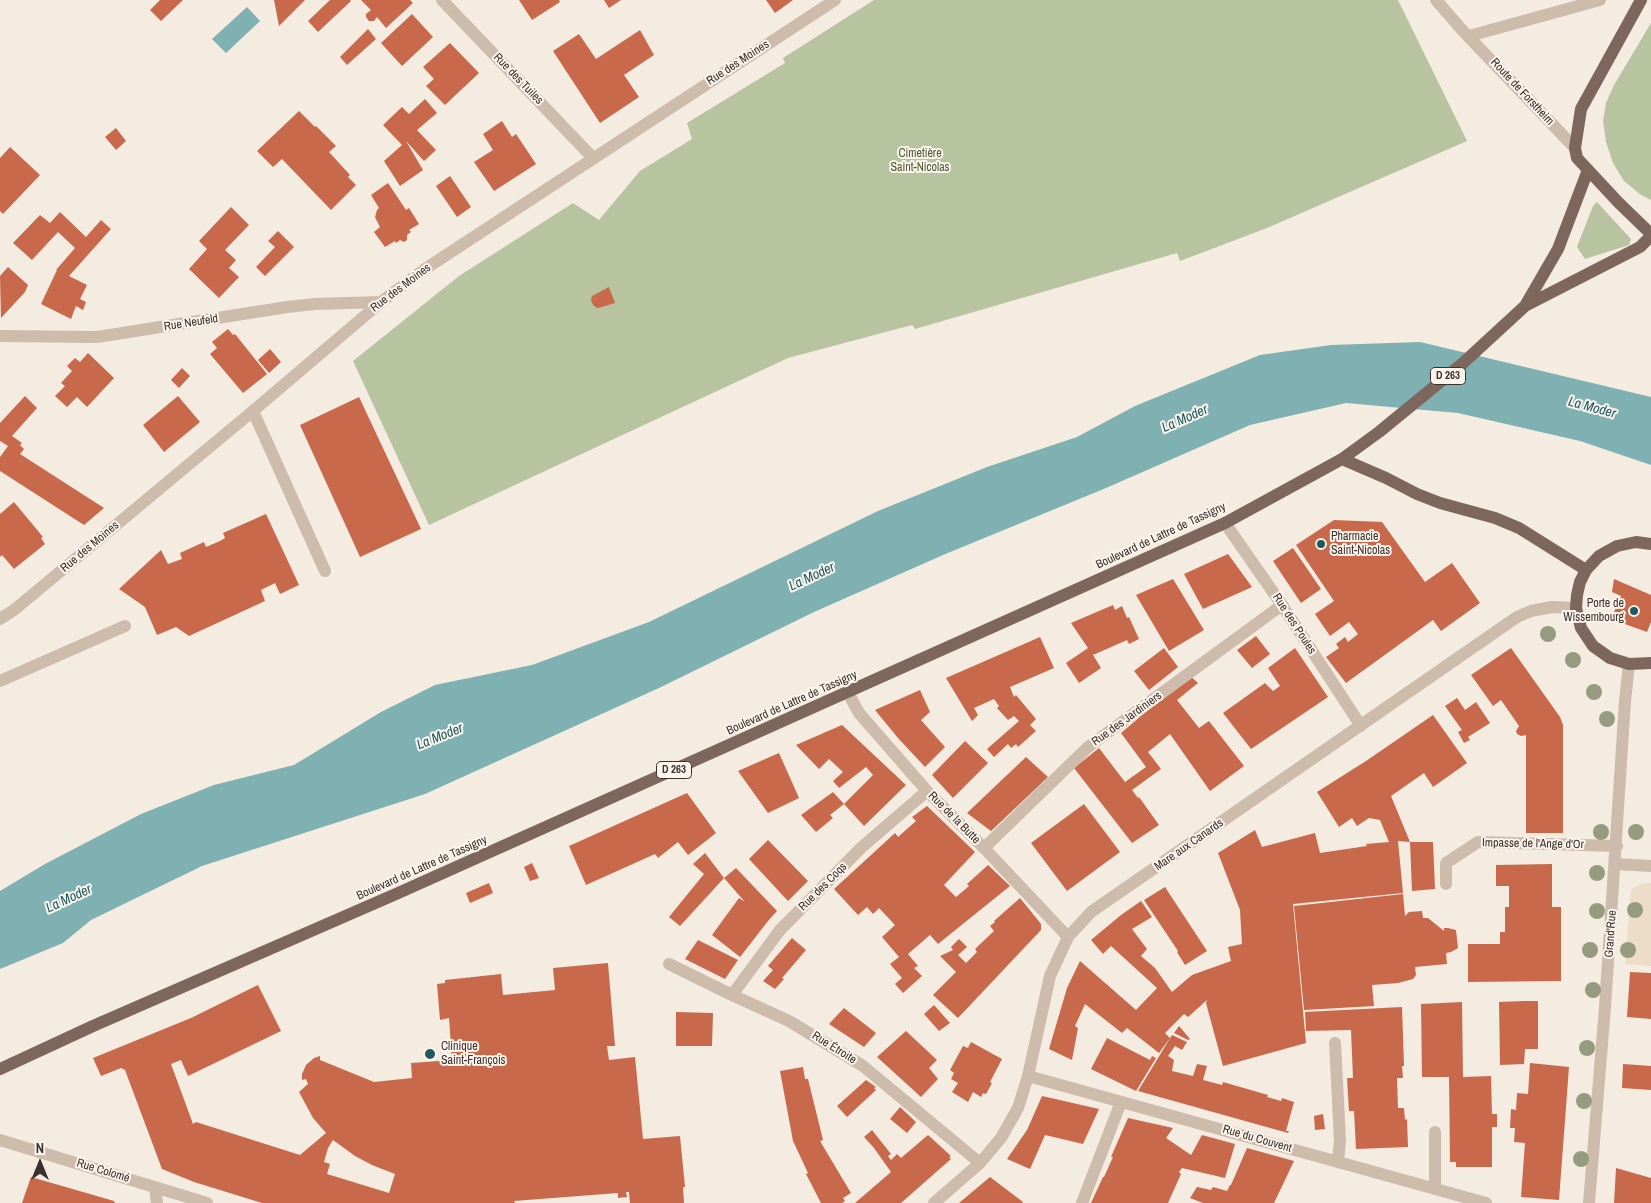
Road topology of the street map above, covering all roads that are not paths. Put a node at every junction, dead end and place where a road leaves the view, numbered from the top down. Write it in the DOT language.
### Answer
graph roads {
  1 [pos="442,0"];
  2 [pos="835,0"];
  3 [pos="1436,0"];
  4 [pos="1600,0"];
  5 [pos="1641,0"];
  6 [pos="1469,36"];
  7 [pos="1575,148"];
  8 [pos="593,158"];
  9 [pos="1588,170"];
  10 [pos="1651,235"];
  11 [pos="381,302"];
  12 [pos="1525,306"];
  13 [pos="0,336"];
  14 [pos="253,411"];
  15 [pos="1342,459"];
  16 [pos="1225,522"];
  17 [pos="1651,544"];
  18 [pos="1586,570"];
  19 [pos="325,571"];
  20 [pos="1282,605"];
  21 [pos="1576,608"];
  22 [pos="0,619"];
  23 [pos="125,626"];
  24 [pos="1651,663"];
  25 [pos="1629,664"];
  26 [pos="0,681"];
  27 [pos="848,693"];
  28 [pos="1361,726"];
  29 [pos="927,791"];
  30 [pos="1617,846"];
  31 [pos="984,848"];
  32 [pos="1616,864"];
  33 [pos="1651,866"];
  34 [pos="1446,884"];
  35 [pos="1068,936"];
  36 [pos="669,964"];
  37 [pos="732,995"];
  38 [pos="1335,1043"];
  39 [pos="0,1069"];
  40 [pos="1028,1076"];
  41 [pos="1121,1102"];
  42 [pos="1435,1132"];
  43 [pos="0,1140"];
  44 [pos="1338,1162"];
  45 [pos="980,1163"];
  46 [pos="155,1187"];
  47 [pos="1435,1189"];
  48 [pos="157,1203"];
  49 [pos="207,1203"];
  50 [pos="934,1203"];
  51 [pos="1082,1203"];
  52 [pos="1486,1203"];
  53 [pos="1589,1203"];
  1 -- 8 [label="street, Rue des Tuiles"];
  2 -- 8 [label="street, Rue des Moines"];
  3 -- 6 [label="street, Route de Forstheim"];
  4 -- 6 [label="street"];
  5 -- 7 [label="main road"];
  6 -- 7 [label="street, Route de Forstheim"];
  7 -- 9 [label="main road"];
  8 -- 11 [label="street, Rue des Moines"];
  9 -- 10 [label="main road"];
  9 -- 12 [label="main road, D 263"];
  10 -- 12 [label="main road, D 263"];
  11 -- 13 [label="street, Rue Neufeld"];
  11 -- 14 [label="street, Rue des Moines"];
  12 -- 15 [label="main road, D 263"];
  14 -- 19 [label="street"];
  14 -- 22 [label="street, Rue des Moines"];
  15 -- 16 [label="main road, Boulevard de Lattre de Tassigny / D 263"];
  15 -- 18 [label="main road"];
  16 -- 20 [label="street, Rue des Poules"];
  16 -- 27 [label="main road, Boulevard de Lattre de Tassigny / D 263"];
  17 -- 18 [label="main road"];
  18 -- 21 [label="main road"];
  20 -- 28 [label="street, Rue des Poules"];
  20 -- 31 [label="street, Rue des Jardiniers"];
  21 -- 25 [label="main road"];
  21 -- 28 [label="street, Mare aux Canards"];
  23 -- 26 [label="street"];
  24 -- 25 [label="main road"];
  25 -- 30 [label="street, Grand'Rue"];
  27 -- 29 [label="street, Rue de la Butte"];
  27 -- 39 [label="main road, Boulevard de Lattre de Tassigny / D 263"];
  28 -- 35 [label="street, Mare aux Canards"];
  29 -- 31 [label="street, Rue de la Butte"];
  29 -- 37 [label="street, Rue des Coqs"];
  30 -- 32 [label="street, Grand'Rue"];
  30 -- 34 [label="street, Impasse de l'Ange d'Or"];
  31 -- 35 [label="street, Rue de la Butte"];
  32 -- 33 [label="street"];
  32 -- 53 [label="street, Grand'Rue"];
  35 -- 40 [label="street, Mare aux Canards"];
  36 -- 37 [label="street, Rue Étroite"];
  37 -- 45 [label="street, Rue Étroite"];
  38 -- 44 [label="street"];
  40 -- 41 [label="street, Rue du Couvent"];
  40 -- 45 [label="street, Mare aux Canards"];
  41 -- 44 [label="street, Rue du Couvent"];
  41 -- 51 [label="street"];
  42 -- 47 [label="street"];
  43 -- 46 [label="street, Rue Colomé"];
  44 -- 47 [label="street, Rue du Couvent"];
  45 -- 50 [label="street, Mare aux Canards"];
  46 -- 48 [label="street"];
  46 -- 49 [label="street, Rue Colomé"];
  47 -- 52 [label="street, Rue du Couvent"];
}
